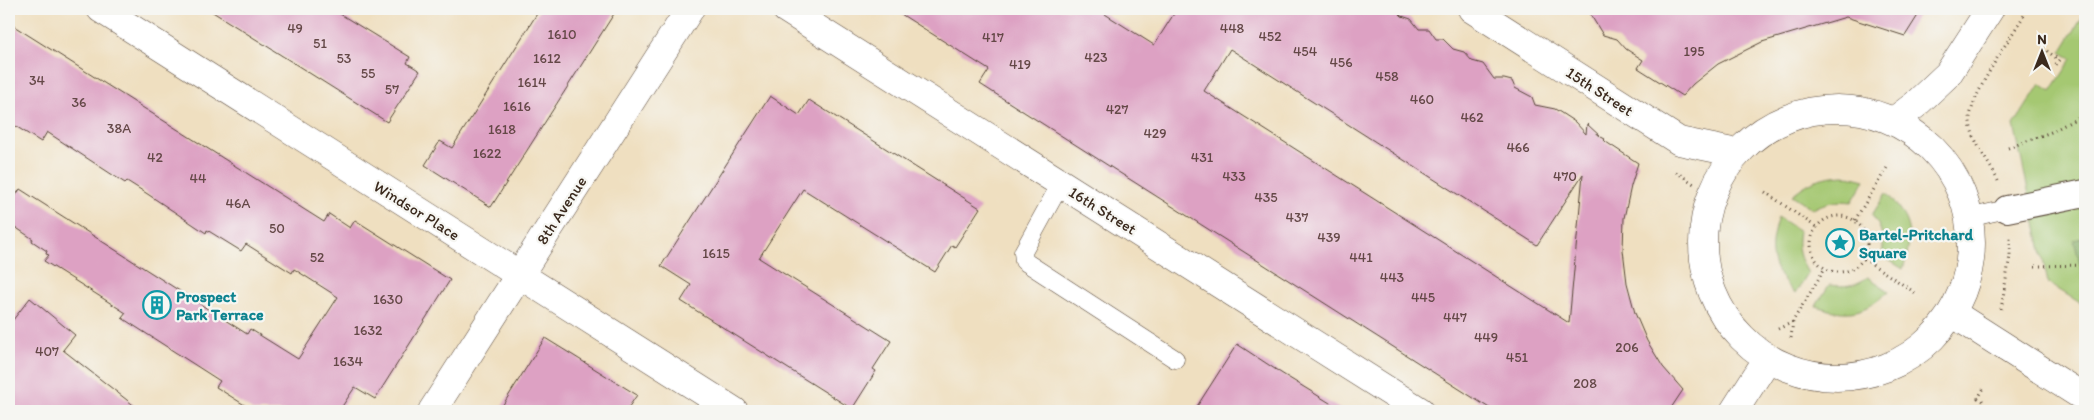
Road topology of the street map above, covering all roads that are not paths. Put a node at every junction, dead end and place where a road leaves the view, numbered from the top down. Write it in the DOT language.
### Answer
graph roads {
  1 [pos="101,9"];
  2 [pos="690,9"];
  3 [pos="786,9"];
  4 [pos="1472,9"];
  5 [pos="1990,9"];
  6 [pos="1894,121"];
  7 [pos="1737,153"];
  8 [pos="1061,183"];
  9 [pos="2085,193"];
  10 [pos="2007,209"];
  11 [pos="1968,218"];
  12 [pos="520,275"];
  13 [pos="1952,313"];
  14 [pos="1175,358"];
  15 [pos="1768,358"];
  16 [pos="2085,398"];
  17 [pos="432,411"];
  18 [pos="734,411"];
  19 [pos="1420,411"];
  20 [pos="1734,411"];
  1 -- 12 [label="street, Windsor Place"];
  2 -- 12 [label="street, 8th Avenue"];
  3 -- 8 [label="street, 16th Street"];
  4 -- 7 [label="street, 15th Street"];
  5 -- 6 [label="street"];
  6 -- 7 [label="street"];
  6 -- 11 [label="street"];
  7 -- 15 [label="street"];
  8 -- 14 [label="lane"];
  8 -- 19 [label="street, 16th Street"];
  9 -- 10 [label="street"];
  10 -- 11 [label="lane"];
  11 -- 13 [label="street"];
  12 -- 17 [label="street, 8th Avenue"];
  12 -- 18 [label="street, Windsor Place"];
  13 -- 15 [label="street"];
  13 -- 16 [label="street"];
  15 -- 20 [label="street"];
}
